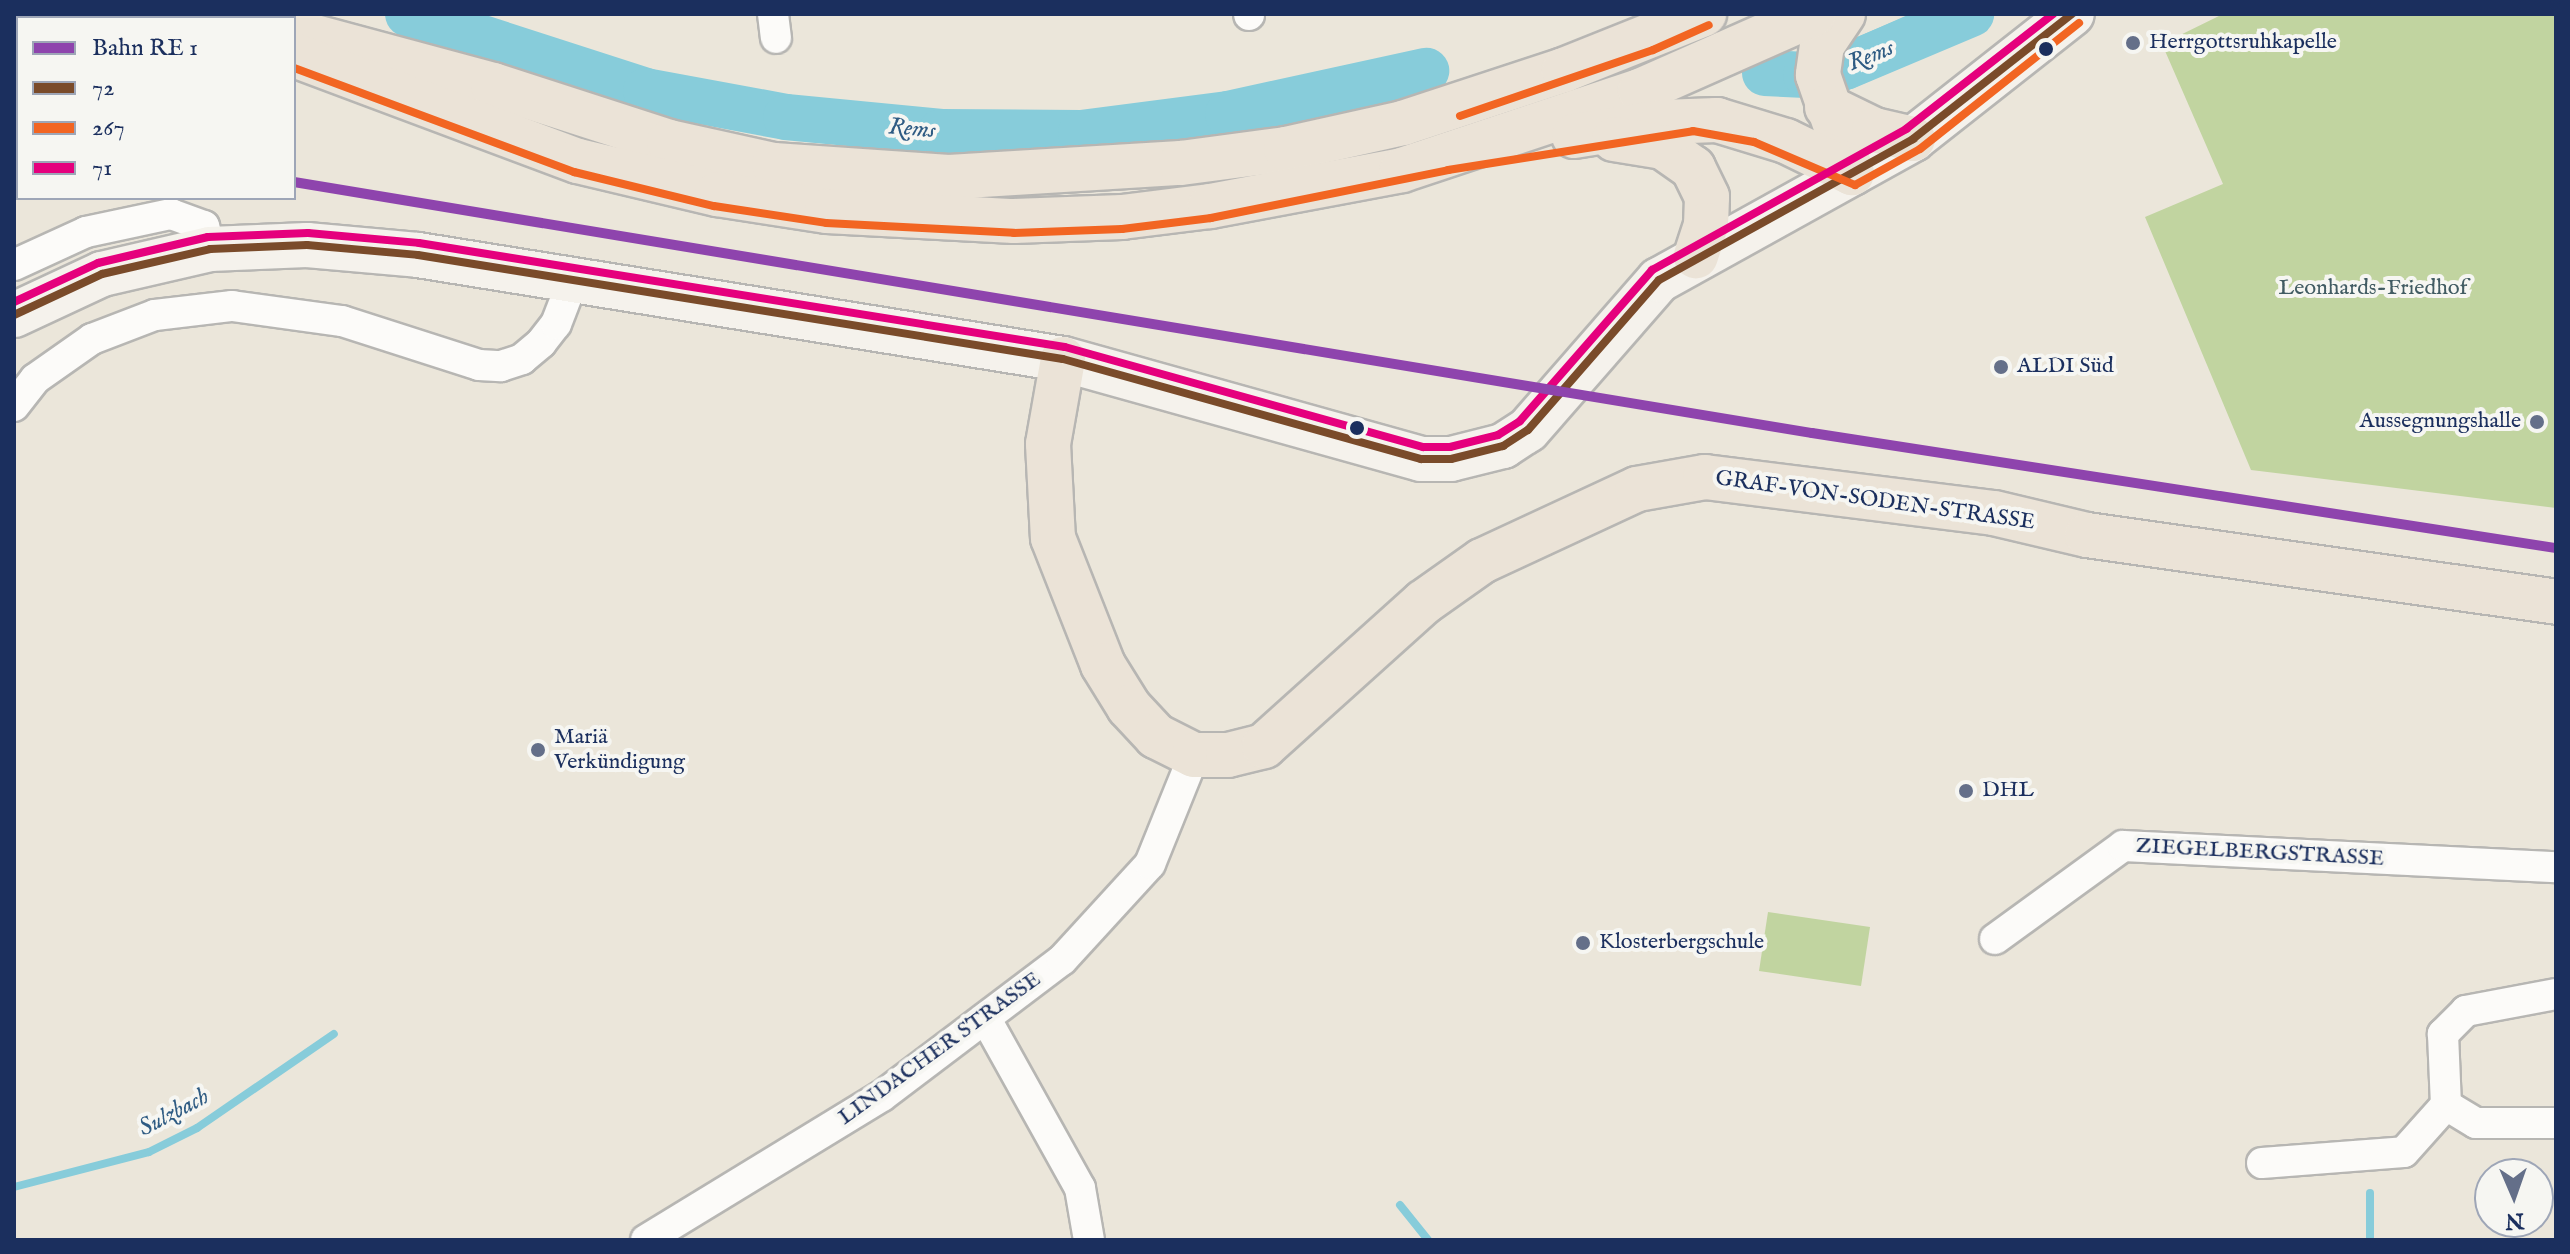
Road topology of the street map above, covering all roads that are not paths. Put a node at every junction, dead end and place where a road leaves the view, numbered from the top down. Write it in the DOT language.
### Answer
graph roads {
  1 [pos="1704,14"];
  2 [pos="1814,14"];
  3 [pos="1843,14"];
  4 [pos="2072,14"];
  5 [pos="296,33"];
  6 [pos="296,56"];
  7 [pos="1827,107"];
  8 [pos="1584,134"];
  9 [pos="1913,139"];
  10 [pos="1446,158"];
  11 [pos="1852,173"];
  12 [pos="210,249"];
  13 [pos="1696,256"];
  14 [pos="14,265"];
  15 [pos="573,280"];
  16 [pos="14,315"];
  17 [pos="1063,359"];
  18 [pos="14,406"];
  19 [pos="2556,602"];
  20 [pos="1194,755"];
  21 [pos="2556,867"];
  22 [pos="1995,939"];
  23 [pos="2556,994"];
  24 [pos="987,1021"];
  25 [pos="2446,1105"];
  26 [pos="2556,1123"];
  27 [pos="2262,1163"];
  28 [pos="646,1240"];
  29 [pos="1089,1240"];
  1 -- 5 [label="main road"];
  2 -- 10 [label="main road"];
  3 -- 7 [label="main road"];
  4 -- 9 [label="main road"];
  6 -- 10 [label="main road"];
  7 -- 9 [label="main road"];
  7 -- 11 [label="main road"];
  8 -- 10 [label="main road"];
  8 -- 11 [label="main road"];
  8 -- 13 [label="main road"];
  9 -- 11 [label="main road"];
  11 -- 13 [label="main road"];
  12 -- 14 [label="street"];
  12 -- 15 [label="main road"];
  12 -- 16 [label="main road"];
  13 -- 17 [label="main road"];
  15 -- 17 [label="main road"];
  15 -- 18 [label="street"];
  17 -- 20 [label="main road, GRAF-VON-SODEN-STRASSE"];
  19 -- 20 [label="main road, GRAF-VON-SODEN-STRASSE"];
  20 -- 24 [label="street, LINDACHER STRASSE"];
  21 -- 22 [label="street, ZIEGELBERGSTRASSE"];
  23 -- 25 [label="street"];
  24 -- 28 [label="street, LINDACHER STRASSE"];
  24 -- 29 [label="street"];
  25 -- 26 [label="street"];
  25 -- 27 [label="street"];
}
